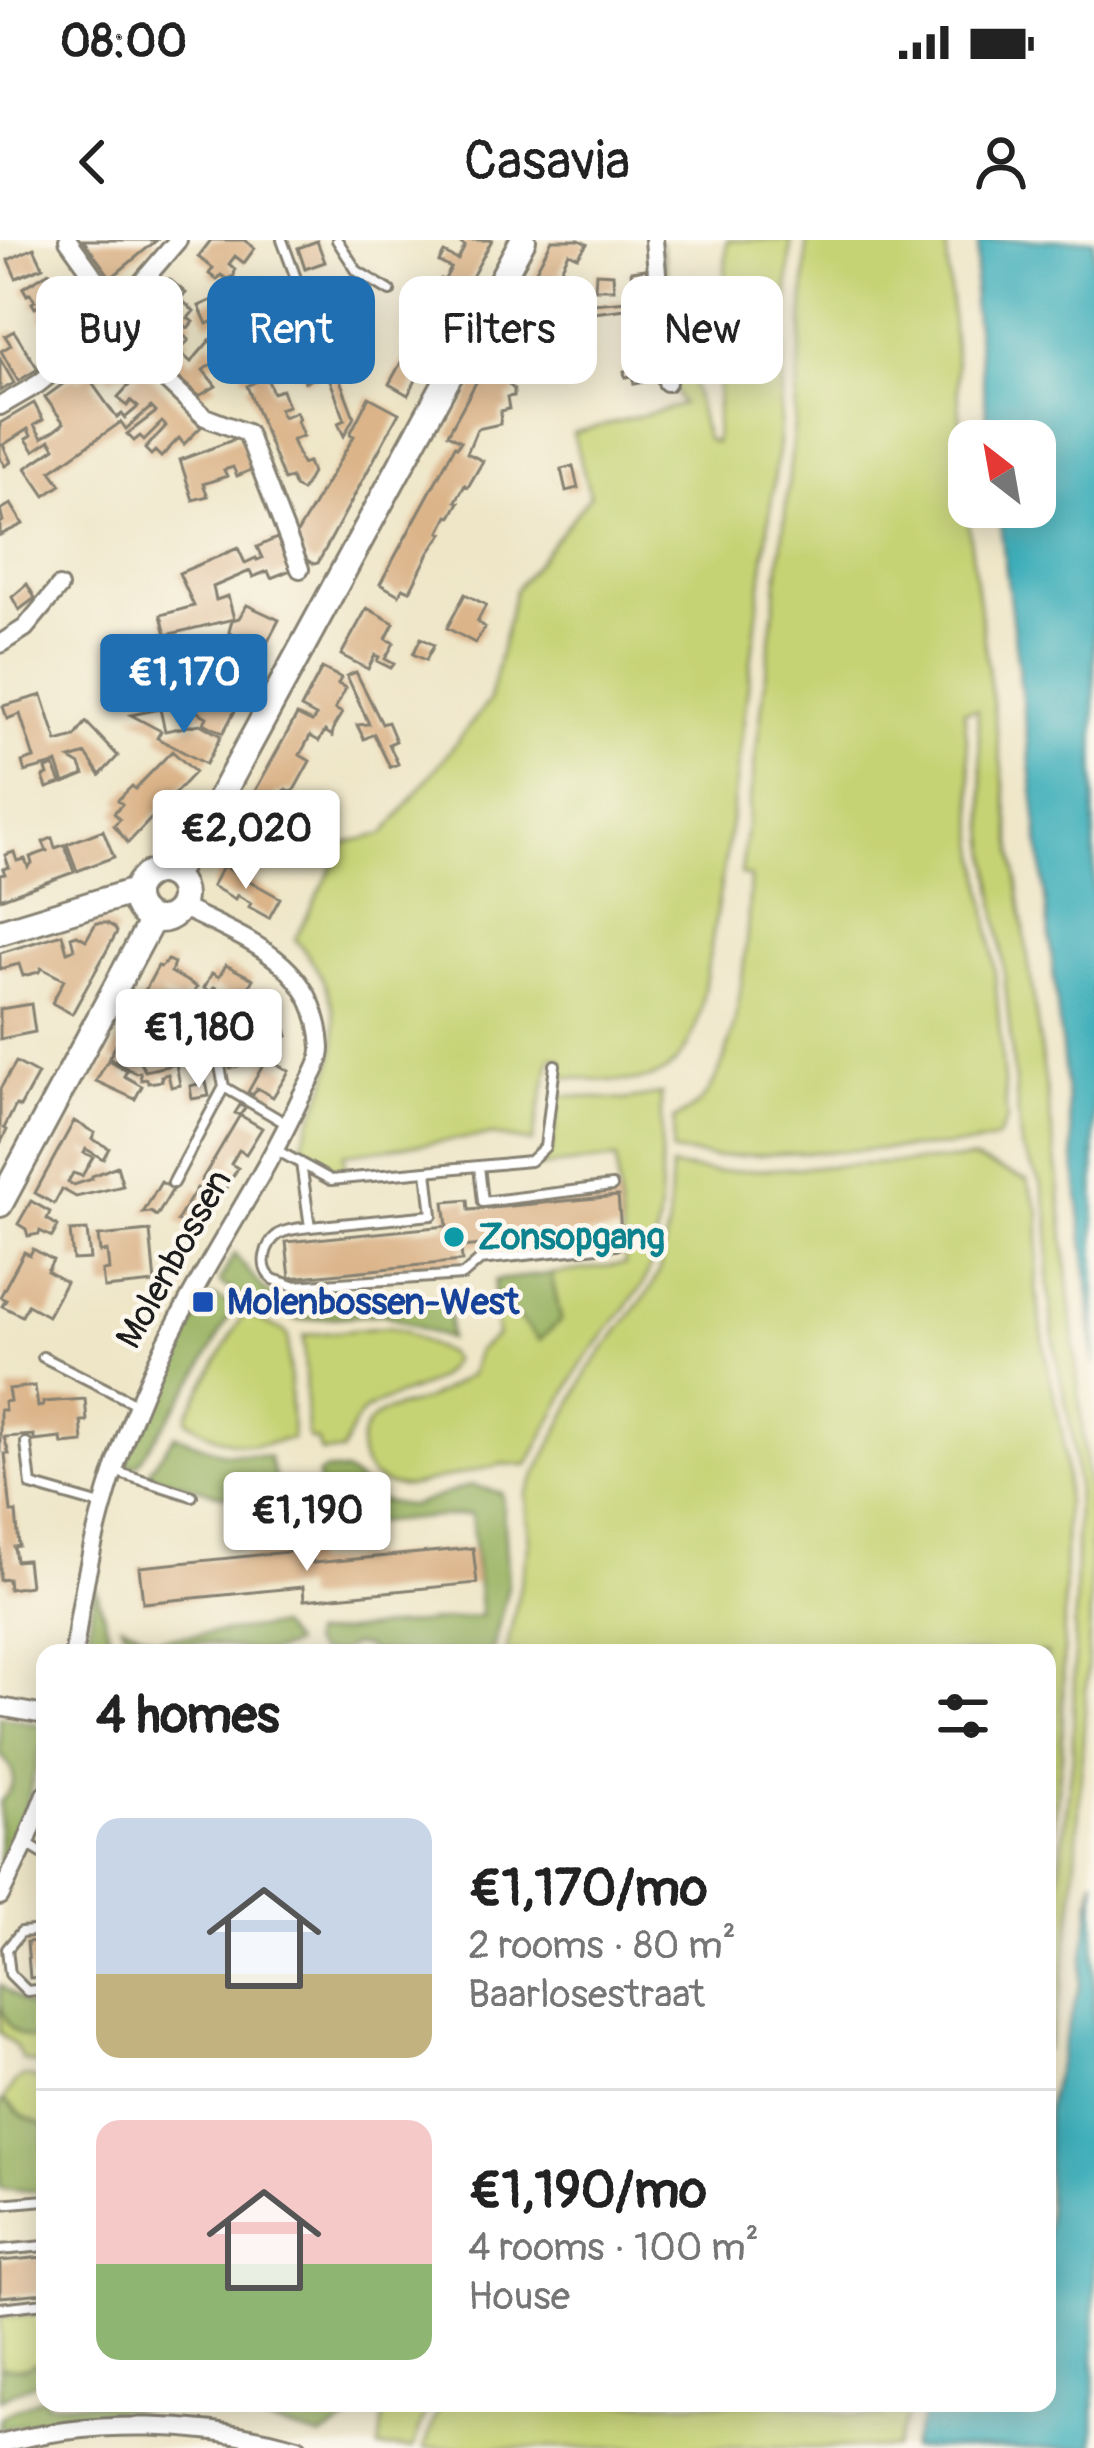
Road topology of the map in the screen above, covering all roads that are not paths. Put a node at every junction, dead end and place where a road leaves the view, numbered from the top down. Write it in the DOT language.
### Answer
graph roads {
  1 [pos="68,240"];
  2 [pos="178,240"];
  3 [pos="282,240"];
  4 [pos="337,240"];
  5 [pos="523,240"];
  6 [pos="654,240"];
  7 [pos="89,276"];
  8 [pos="149,276"];
  9 [pos="295,276"];
  10 [pos="657,276"];
  11 [pos="390,291"];
  12 [pos="38,384"];
  13 [pos="174,384"];
  14 [pos="0,406"];
  15 [pos="300,568"];
  16 [pos="59,587"];
  17 [pos="0,644"];
  18 [pos="172,876"];
  19 [pos="135,891"];
  20 [pos="181,908"];
  21 [pos="152,920"];
  22 [pos="0,932"];
  23 [pos="209,1009"];
  24 [pos="555,1065"];
  25 [pos="224,1087"];
  26 [pos="289,1124"];
  27 [pos="277,1150"];
  28 [pos="301,1163"];
  29 [pos="479,1166"];
  30 [pos="427,1171"];
  31 [pos="173,1183"];
  32 [pos="612,1186"];
  33 [pos="0,1204"];
  34 [pos="310,1227"];
  35 [pos="616,1245"];
  36 [pos="43,1357"];
  37 [pos="138,1405"];
  38 [pos="26,1443"];
  39 [pos="112,1471"];
  40 [pos="192,1496"];
  41 [pos="100,1505"];
  42 [pos="75,1644"];
  43 [pos="0,1707"];
  44 [pos="36,1713"];
  45 [pos="36,1817"];
  46 [pos="26,1843"];
  47 [pos="36,1849"];
  48 [pos="0,1896"];
  49 [pos="36,1931"];
  50 [pos="36,1990"];
  51 [pos="36,2201"];
  52 [pos="0,2204"];
  53 [pos="36,2247"];
  54 [pos="0,2251"];
  55 [pos="36,2304"];
  56 [pos="0,2308"];
  57 [pos="0,2444"];
  58 [pos="298,2448"];
  1 -- 7 [label="street"];
  2 -- 8 [label="street"];
  3 -- 9 [label="lane"];
  4 -- 11 [label="lane"];
  5 -- 18 [label="street"];
  6 -- 10 [label="street"];
  12 -- 14 [label="street"];
  13 -- 15 [label="street"];
  16 -- 17 [label="street"];
  18 -- 19 [label="street"];
  18 -- 20 [label="street"];
  19 -- 21 [label="street"];
  19 -- 22 [label="street"];
  20 -- 21 [label="street"];
  20 -- 26 [label="street, Molenbossen"];
  21 -- 33 [label="street"];
  23 -- 25 [label="lane"];
  24 -- 29 [label="lane"];
  25 -- 26 [label="lane"];
  25 -- 31 [label="lane"];
  26 -- 27 [label="street, Molenbossen"];
  27 -- 28 [label="lane"];
  27 -- 37 [label="street, Molenbossen"];
  28 -- 30 [label="lane"];
  28 -- 34 [label="lane"];
  29 -- 30 [label="lane"];
  29 -- 32 [label="lane"];
  30 -- 34 [label="lane"];
  34 -- 35 [label="lane"];
  36 -- 37 [label="lane"];
  37 -- 39 [label="street, Molenbossen"];
  38 -- 41 [label="lane"];
  39 -- 40 [label="lane"];
  39 -- 41 [label="street, Molenbossen"];
  41 -- 42 [label="street, Molenbossen"];
  43 -- 44 [label="street"];
  45 -- 46 [label="street"];
  46 -- 47 [label="lane"];
  46 -- 48 [label="street"];
  49 -- 50 [label="lane"];
  51 -- 52 [label="lane"];
  53 -- 54 [label="lane"];
  55 -- 56 [label="lane"];
  57 -- 58 [label="street"];
}
